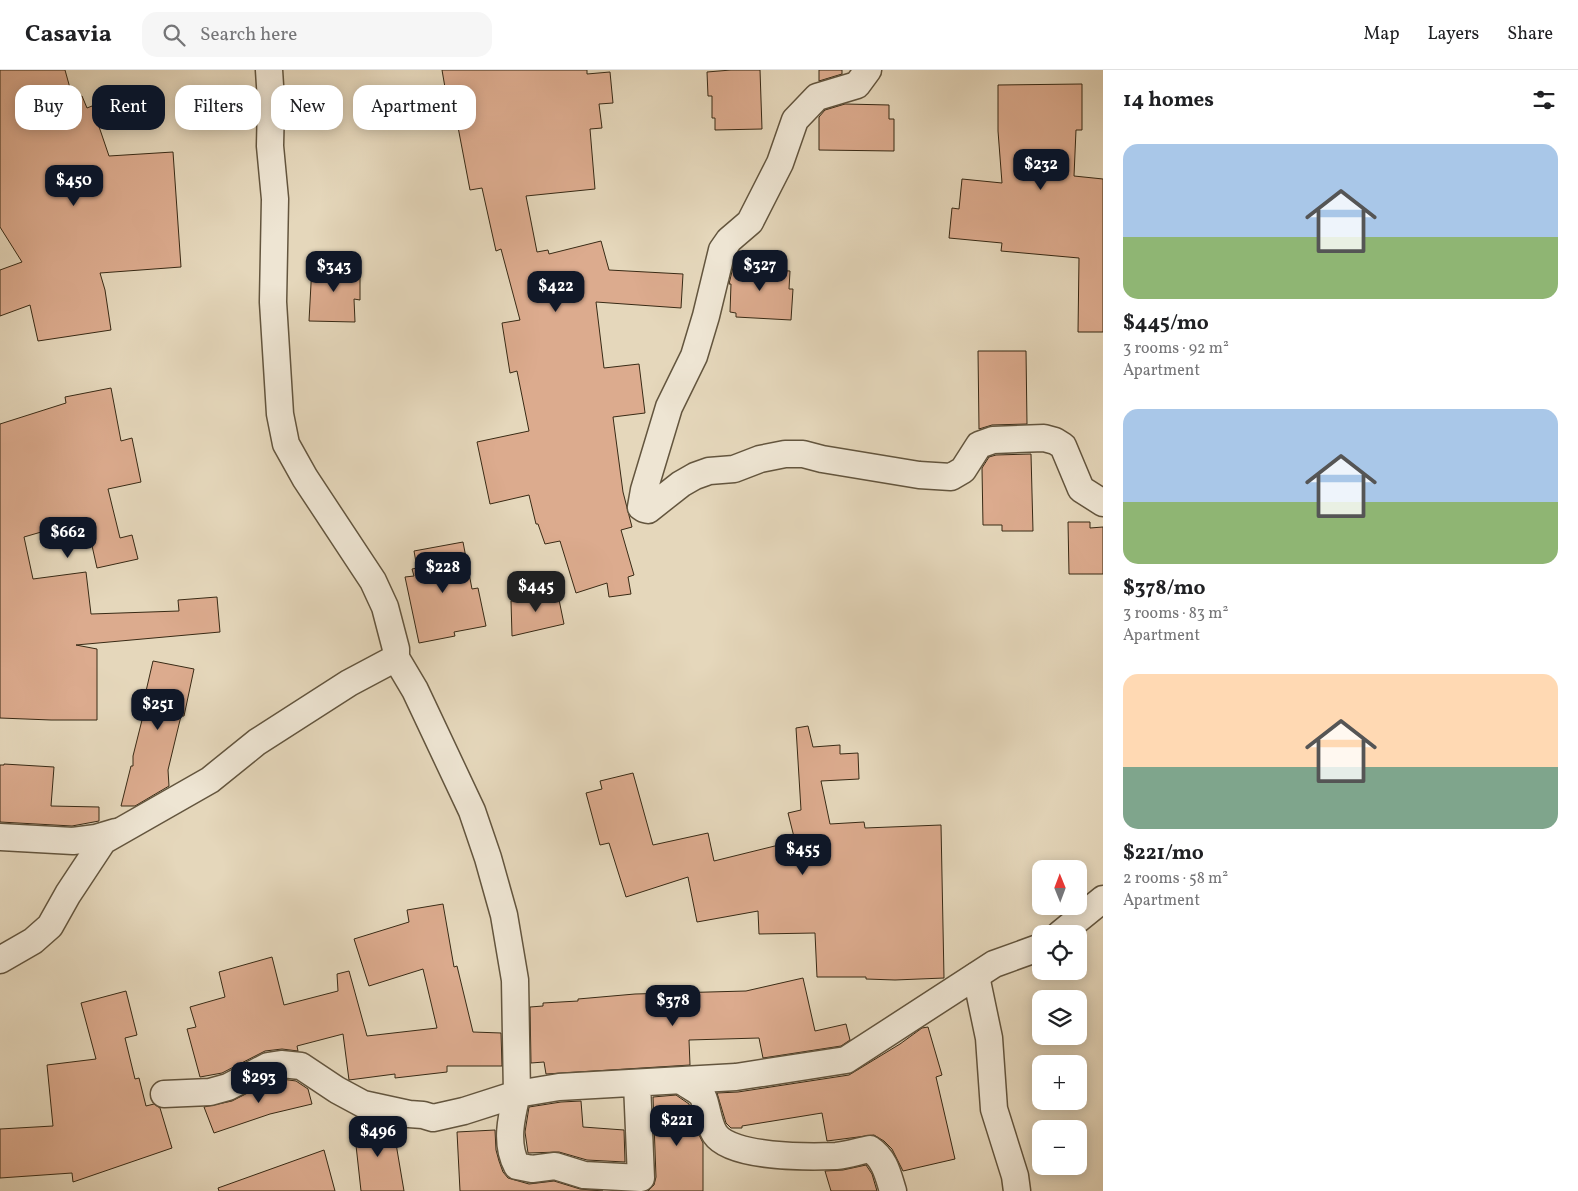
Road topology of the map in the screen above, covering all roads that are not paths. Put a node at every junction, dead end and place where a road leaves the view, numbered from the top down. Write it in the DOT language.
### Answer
graph roads {
  1 [pos="269,70"];
  2 [pos="868,70"];
  3 [pos="1103,503"];
  4 [pos="396,658"];
  5 [pos="122,830"];
  6 [pos="0,837"];
  7 [pos="1103,899"];
  8 [pos="1071,925"];
  9 [pos="1032,950"];
  10 [pos="0,960"];
  11 [pos="976,976"];
  12 [pos="682,1081"];
  13 [pos="637,1082"];
  14 [pos="164,1094"];
  15 [pos="517,1094"];
  16 [pos="893,1191"];
  17 [pos="1017,1191"];
  1 -- 4 [label="street"];
  2 -- 3 [label="street"];
  4 -- 5 [label="street"];
  4 -- 15 [label="street"];
  5 -- 6 [label="street"];
  5 -- 10 [label="street"];
  7 -- 8 [label="street"];
  9 -- 11 [label="street"];
  11 -- 12 [label="street"];
  11 -- 17 [label="street"];
  12 -- 13 [label="street"];
  12 -- 16 [label="street"];
  13 -- 15 [label="street"];
  13 -- 15 [label="street"];
  14 -- 15 [label="street"];
}
